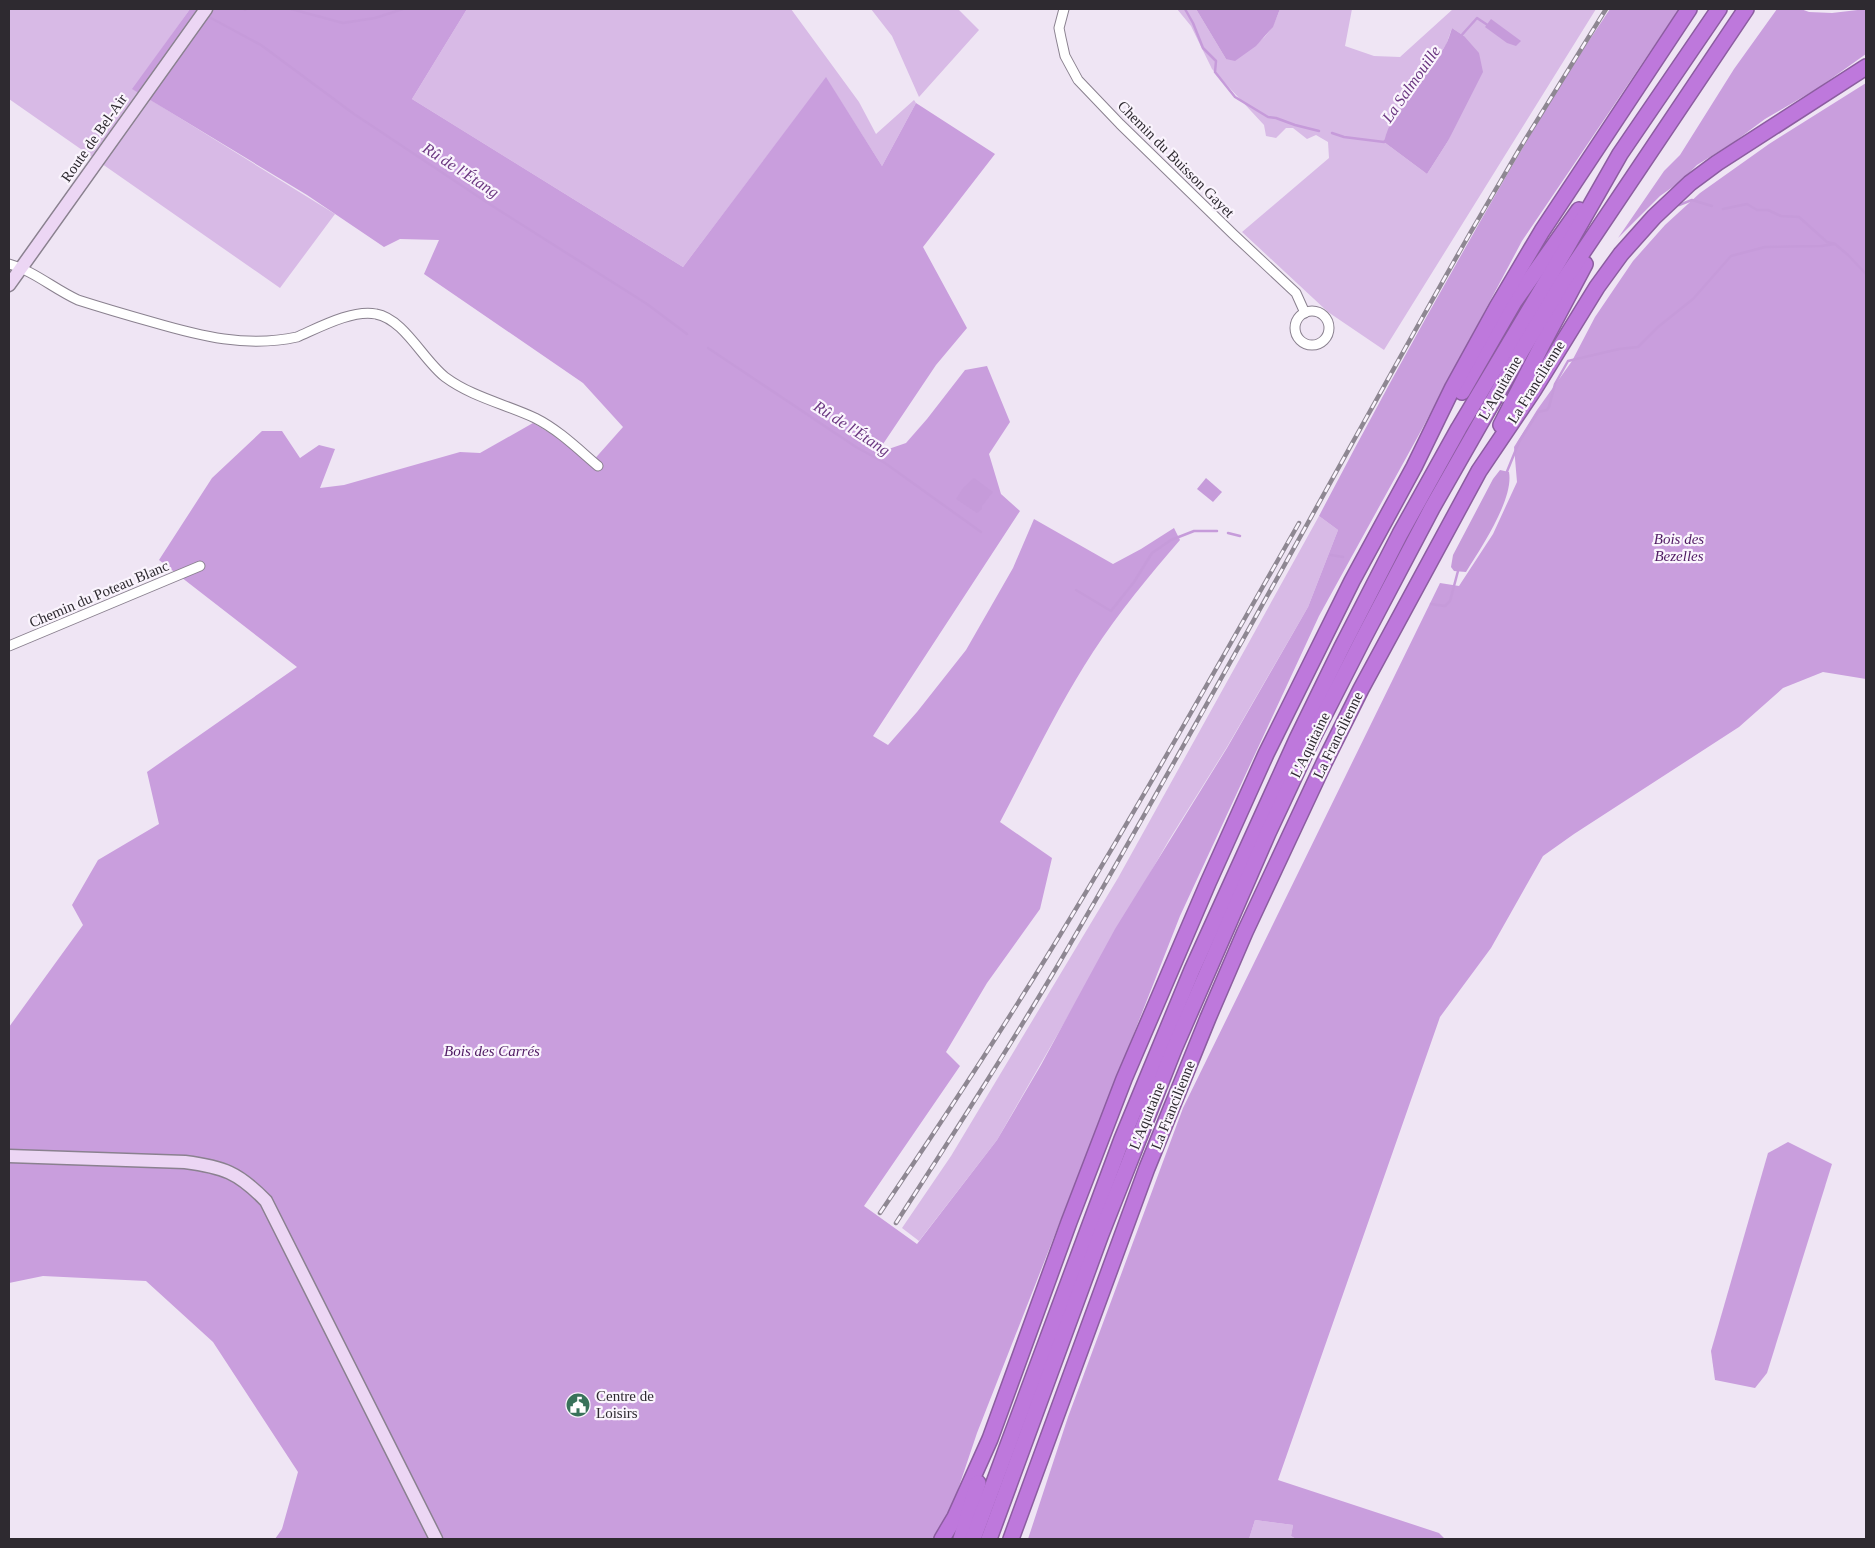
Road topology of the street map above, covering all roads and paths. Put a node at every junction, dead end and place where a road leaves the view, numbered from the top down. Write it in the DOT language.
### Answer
graph roads {
  1 [pos="206,9"];
  2 [pos="1064,9"];
  3 [pos="1689,9"];
  4 [pos="1720,9"];
  5 [pos="1746,9"];
  6 [pos="1866,67"];
  7 [pos="1620,154"];
  8 [pos="1614,206"];
  9 [pos="15,266"];
  10 [pos="9,285"];
  11 [pos="1305,312"];
  12 [pos="598,466"];
  13 [pos="1414,467"];
  14 [pos="1479,471"];
  15 [pos="200,566"];
  16 [pos="9,646"];
  17 [pos="9,1156"];
  18 [pos="990,1438"];
  19 [pos="436,1539"];
  20 [pos="942,1539"];
  21 [pos="961,1539"];
  22 [pos="973,1539"];
  23 [pos="988,1539"];
  24 [pos="1011,1539"];
  1 -- 9 [label="main road, Route de Bel-Air"];
  2 -- 11 [label="street, Chemin du Buisson Gayet"];
  3 -- 13 [label="highway"];
  4 -- 7 [label="highway, L'Aquitaine"];
  5 -- 8 [label="highway, L'Aquitaine"];
  6 -- 14 [label="highway, La Francilienne"];
  7 -- 13 [label="highway"];
  7 -- 22 [label="highway, L'Aquitaine"];
  8 -- 14 [label="highway"];
  8 -- 23 [label="highway, L'Aquitaine"];
  9 -- 10 [label="main road, Route de Bel-Air"];
  9 -- 12 [label="street"];
  13 -- 18 [label="highway"];
  14 -- 24 [label="highway, La Francilienne"];
  15 -- 16 [label="street, Chemin du Poteau Blanc"];
  17 -- 19 [label="main road"];
  18 -- 20 [label="highway"];
  18 -- 21 [label="highway"];
}
